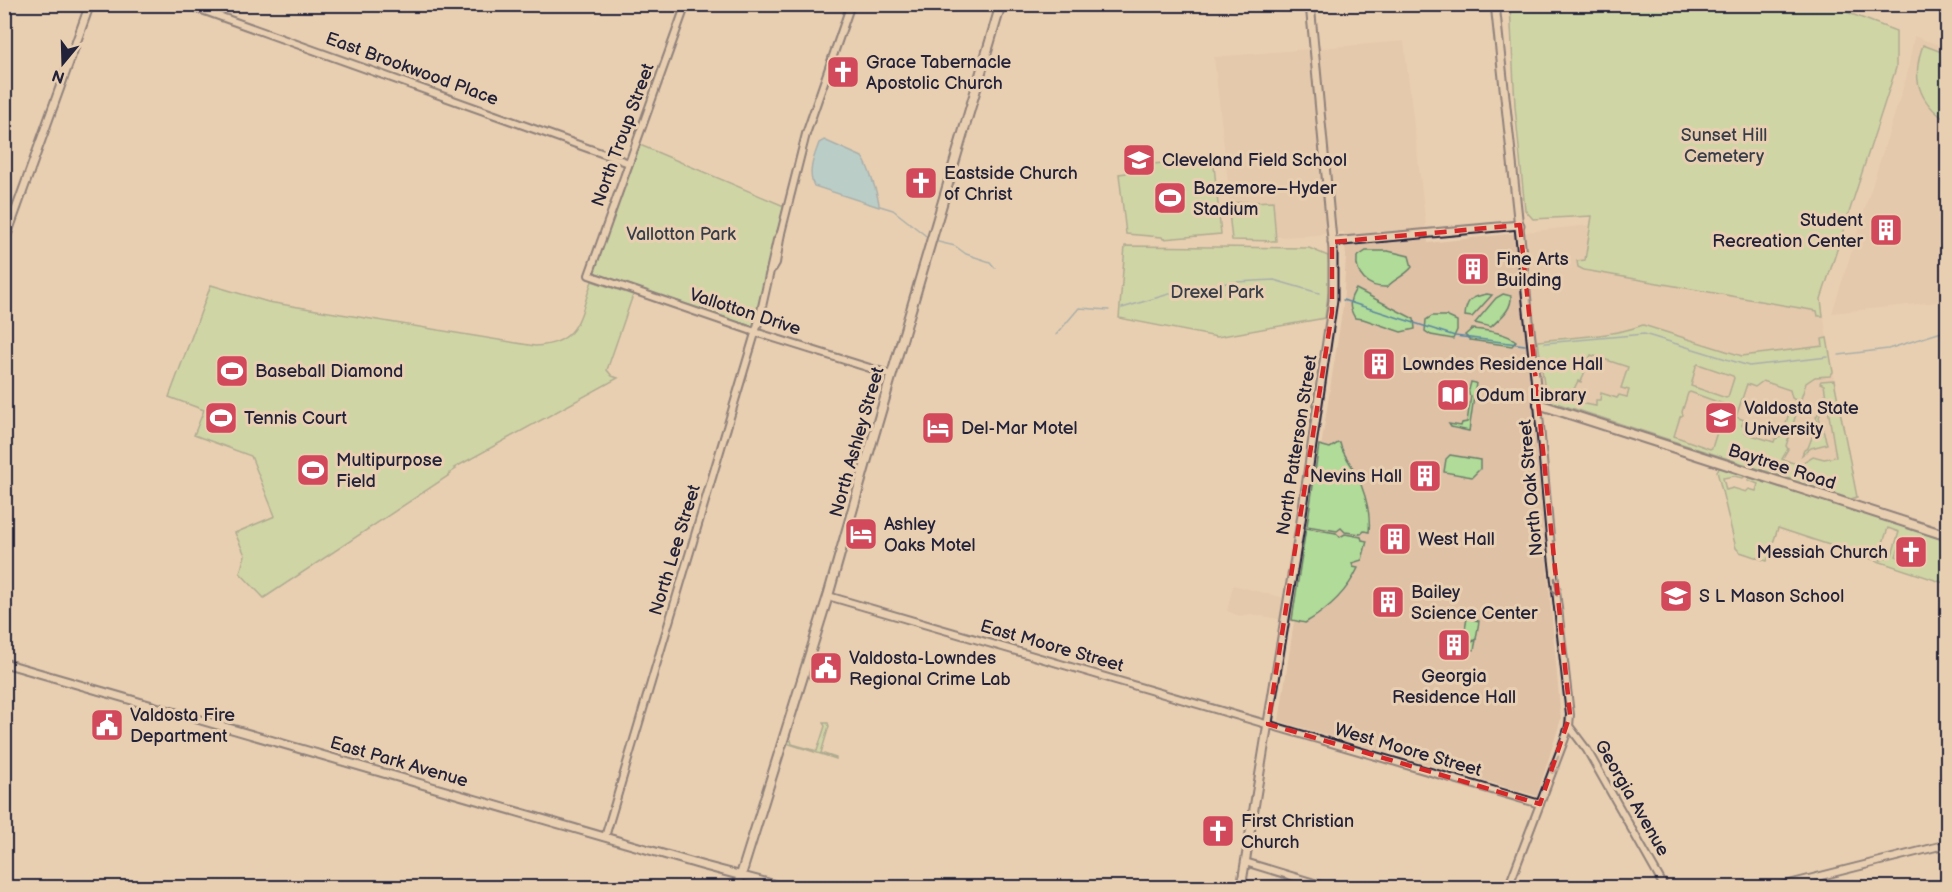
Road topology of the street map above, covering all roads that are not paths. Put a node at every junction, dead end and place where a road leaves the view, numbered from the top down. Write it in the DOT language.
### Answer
graph roads {
  1 [pos="90,4"];
  2 [pos="185,4"];
  3 [pos="686,4"];
  4 [pos="851,4"];
  5 [pos="1001,4"];
  6 [pos="1310,4"];
  7 [pos="1495,4"];
  8 [pos="629,163"];
  9 [pos="1520,225"];
  10 [pos="1332,242"];
  11 [pos="4,243"];
  12 [pos="589,275"];
  13 [pos="755,332"];
  14 [pos="892,375"];
  15 [pos="1538,404"];
  16 [pos="1947,536"];
  17 [pos="828,597"];
  18 [pos="4,663"];
  19 [pos="1268,724"];
  20 [pos="1569,726"];
  21 [pos="1540,804"];
  22 [pos="605,837"];
  23 [pos="1947,844"];
  24 [pos="1245,862"];
  25 [pos="741,874"];
  26 [pos="737,888"];
  27 [pos="787,888"];
  28 [pos="1241,888"];
  29 [pos="1331,888"];
  30 [pos="1508,888"];
  31 [pos="1665,888"];
  32 [pos="1773,888"];
  1 -- 11 [label="main road"];
  2 -- 8 [label="street, East Brookwood Place"];
  3 -- 8 [label="street, North Troup Street"];
  4 -- 13 [label="street, North Lee Street"];
  5 -- 14 [label="main road, North Ashley Street"];
  6 -- 10 [label="main road, North Patterson Street"];
  7 -- 9 [label="main road, North Oak Street"];
  8 -- 12 [label="street, North Troup Street"];
  9 -- 10 [label="main road"];
  9 -- 15 [label="main road, North Oak Street"];
  10 -- 19 [label="main road, North Patterson Street"];
  12 -- 13 [label="street, Vallotton Drive"];
  13 -- 14 [label="street, Vallotton Drive"];
  13 -- 22 [label="street, North Lee Street"];
  14 -- 17 [label="main road, North Ashley Street"];
  15 -- 16 [label="main road, Baytree Road"];
  15 -- 20 [label="street, North Oak Street, one-way"];
  17 -- 19 [label="street, East Moore Street"];
  17 -- 25 [label="main road, North Ashley Street"];
  18 -- 22 [label="main road, East Park Avenue"];
  19 -- 21 [label="street, West Moore Street"];
  19 -- 24 [label="main road, North Patterson Street"];
  20 -- 21 [label="street, North Oak Street, one-way"];
  20 -- 31 [label="street, Georgia Avenue"];
  21 -- 30 [label="street, North Oak Street"];
  22 -- 25 [label="main road, East Park Avenue"];
  23 -- 32 [label="street"];
  24 -- 28 [label="main road, North Patterson Street"];
  24 -- 29 [label="street"];
  25 -- 26 [label="main road, North Ashley Street"];
  25 -- 27 [label="main road, East Park Avenue"];
}
